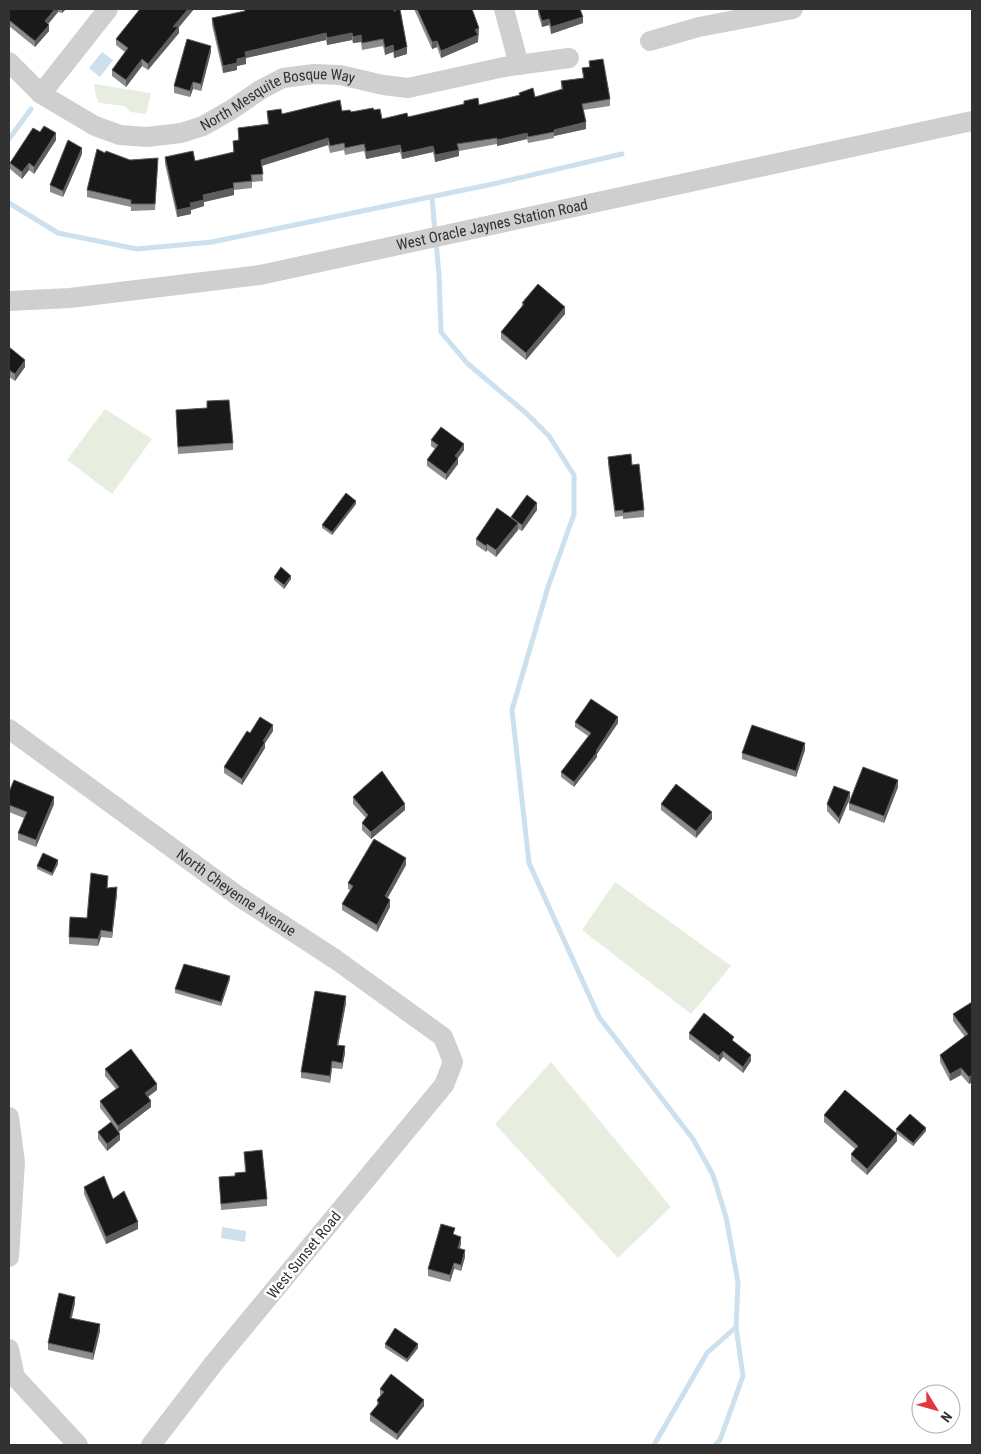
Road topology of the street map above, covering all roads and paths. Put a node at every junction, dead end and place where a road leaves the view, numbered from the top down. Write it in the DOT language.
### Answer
graph roads {
  1 [pos="108,9"];
  2 [pos="504,9"];
  3 [pos="793,9"];
  4 [pos="697,18"];
  5 [pos="650,41"];
  6 [pos="569,58"];
  7 [pos="9,62"];
  8 [pos="518,65"];
  9 [pos="41,94"];
  10 [pos="972,121"];
  11 [pos="9,300"];
  12 [pos="9,729"];
  13 [pos="453,1062"];
  14 [pos="9,1117"];
  15 [pos="9,1256"];
  16 [pos="9,1349"];
  17 [pos="78,1445"];
  18 [pos="150,1445"];
  1 -- 9 [label="street"];
  2 -- 8 [label="street"];
  3 -- 4 [label="street"];
  4 -- 5 [label="street"];
  6 -- 8 [label="street, North Mesquite Bosque Way"];
  7 -- 9 [label="street, North Mesquite Bosque Way"];
  8 -- 9 [label="street, North Mesquite Bosque Way"];
  10 -- 11 [label="street, West Oracle Jaynes Station Road"];
  12 -- 13 [label="street, North Cheyenne Avenue"];
  13 -- 18 [label="street, West Sunset Road"];
  14 -- 15 [label="street"];
  16 -- 17 [label="street"];
}
